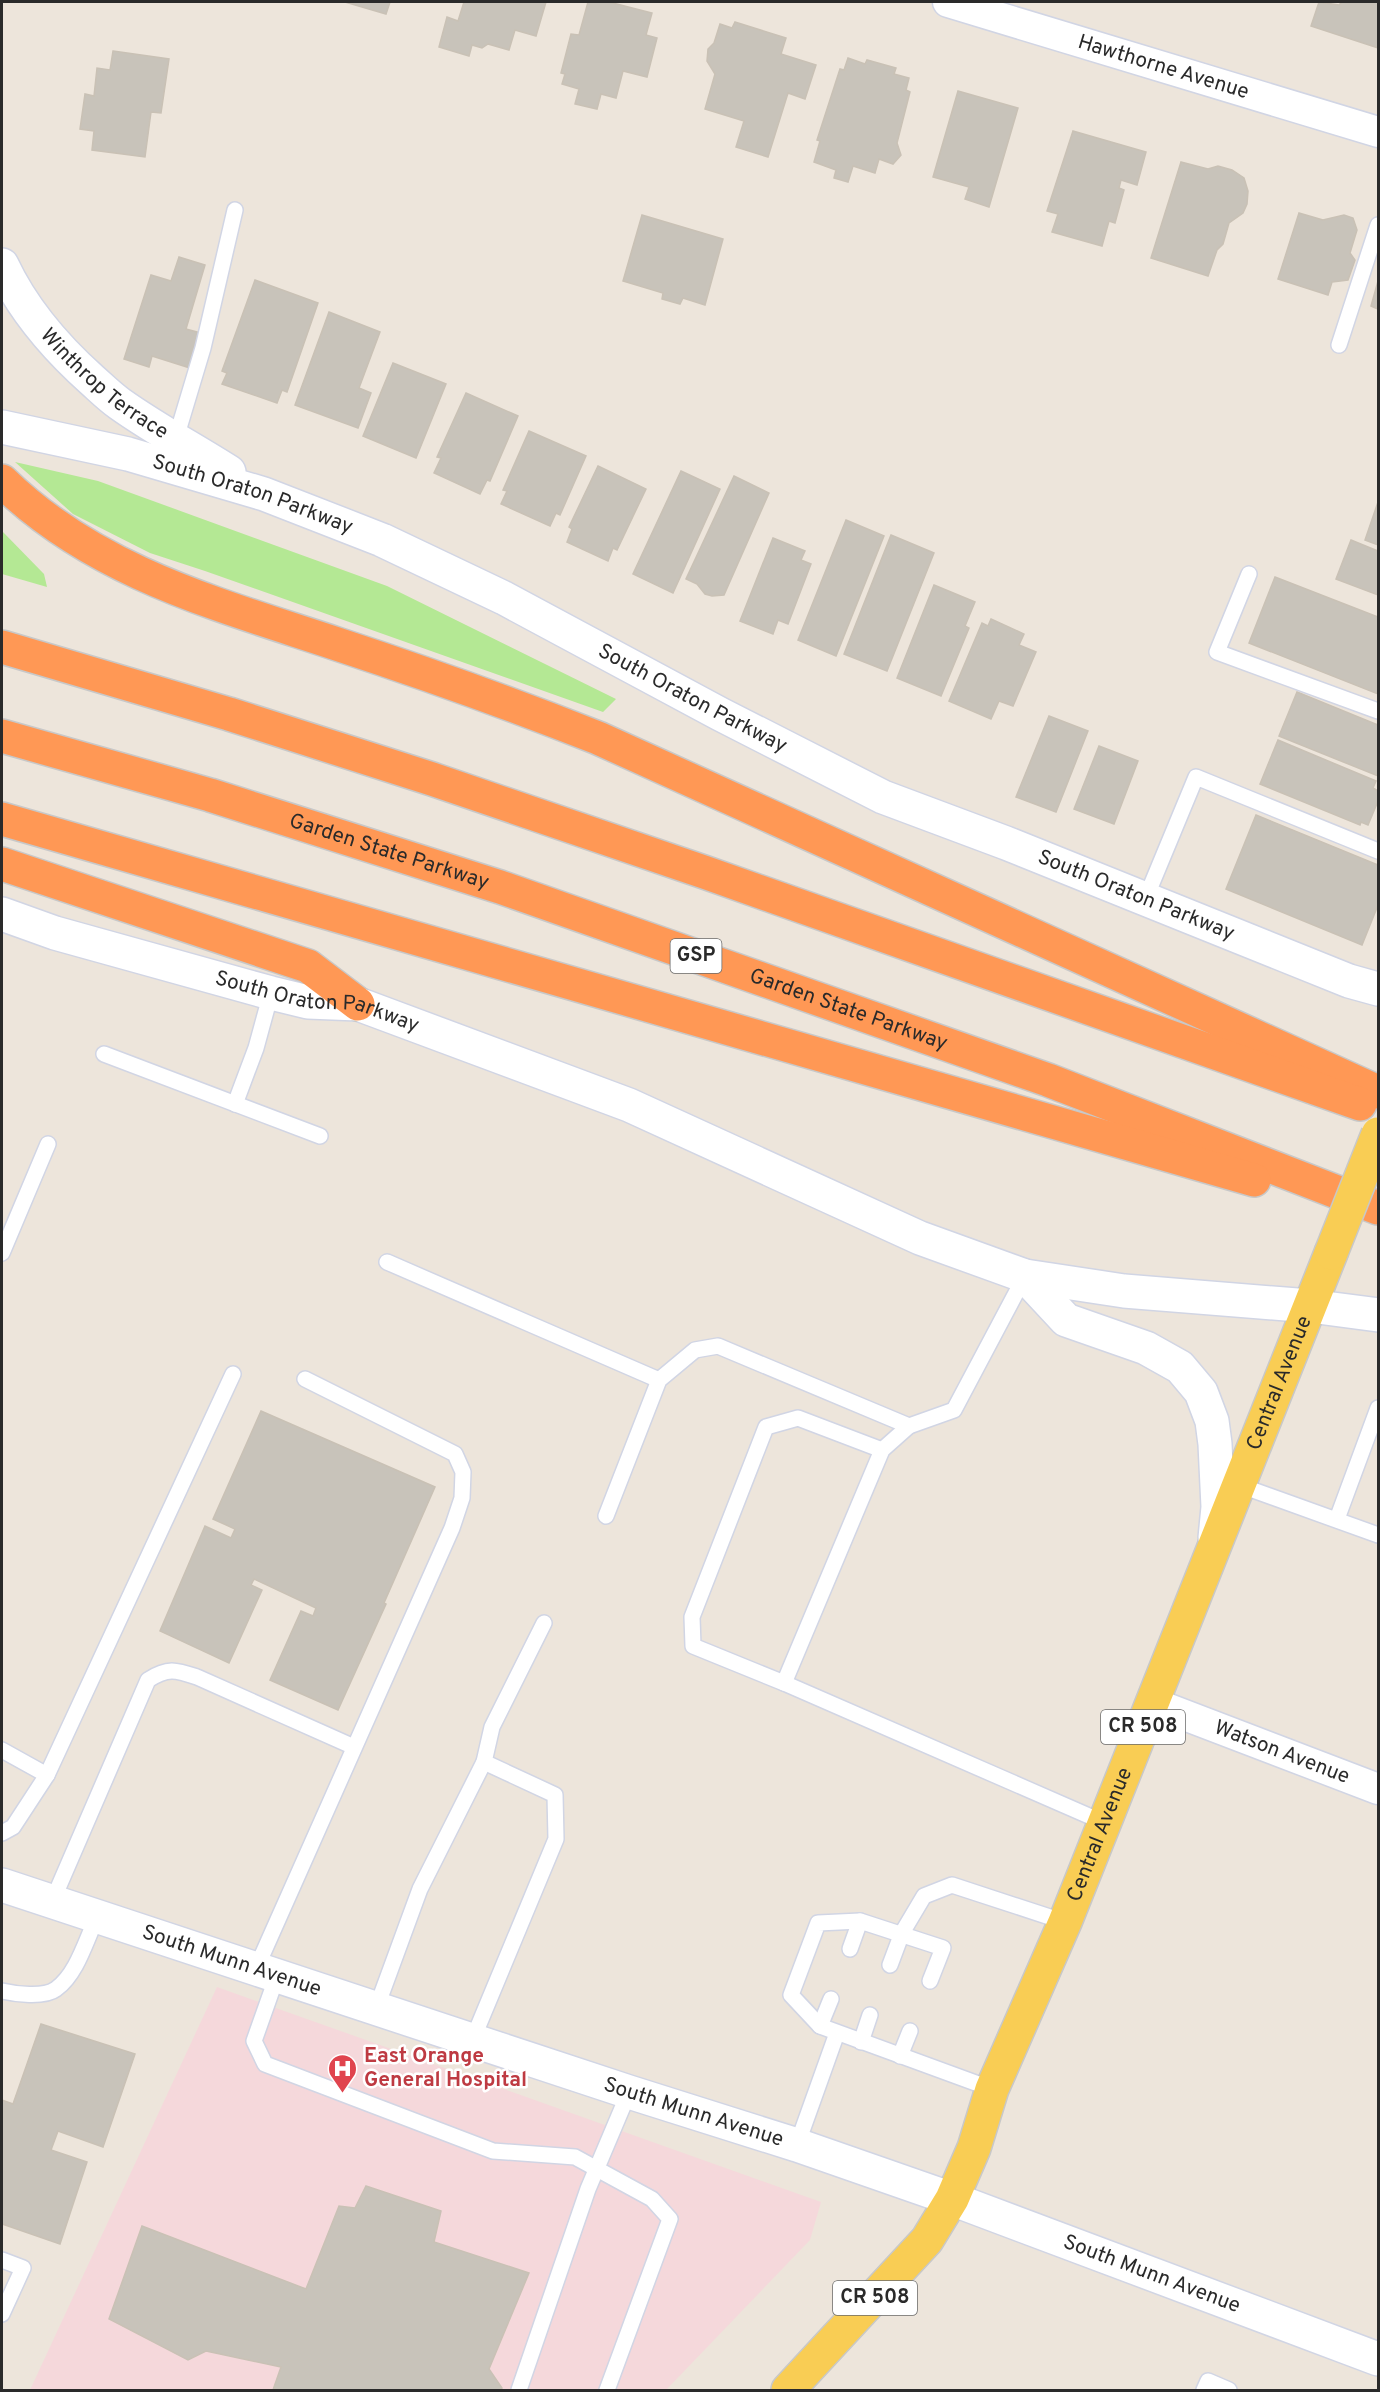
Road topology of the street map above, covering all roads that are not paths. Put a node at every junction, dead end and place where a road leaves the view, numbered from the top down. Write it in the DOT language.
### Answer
graph roads {
  1 [pos="948,2"];
  2 [pos="1378,132"];
  3 [pos="235,210"];
  4 [pos="1378,225"];
  5 [pos="2,265"];
  6 [pos="1339,345"];
  7 [pos="2,427"];
  8 [pos="176,438"];
  9 [pos="2,481"];
  10 [pos="264,494"];
  11 [pos="1249,574"];
  12 [pos="2,647"];
  13 [pos="1378,711"];
  14 [pos="2,736"];
  15 [pos="2,819"];
  16 [pos="1378,851"];
  17 [pos="2,864"];
  18 [pos="1145,900"];
  19 [pos="2,914"];
  20 [pos="1378,989"];
  21 [pos="271,993"];
  22 [pos="358,1004"];
  23 [pos="104,1054"];
  24 [pos="1378,1092"];
  25 [pos="235,1104"];
  26 [pos="1378,1111"];
  27 [pos="1378,1134"];
  28 [pos="320,1136"];
  29 [pos="48,1144"];
  30 [pos="1378,1208"];
  31 [pos="1378,1216"];
  32 [pos="2,1253"];
  33 [pos="387,1262"];
  34 [pos="1025,1276"];
  35 [pos="1310,1306"];
  36 [pos="1378,1315"];
  37 [pos="233,1374"];
  38 [pos="305,1379"];
  39 [pos="658,1380"];
  40 [pos="1378,1408"];
  41 [pos="909,1426"];
  42 [pos="882,1450"];
  43 [pos="1239,1485"];
  44 [pos="606,1516"];
  45 [pos="1337,1519"];
  46 [pos="1378,1535"];
  47 [pos="1214,1549"];
  48 [pos="544,1623"];
  49 [pos="784,1683"];
  50 [pos="1153,1703"];
  51 [pos="354,1747"];
  52 [pos="2,1750"];
  53 [pos="484,1762"];
  54 [pos="47,1775"];
  55 [pos="1378,1789"];
  56 [pos="1105,1823"];
  57 [pos="2,1833"];
  58 [pos="2,1885"];
  59 [pos="52,1902"];
  60 [pos="97,1917"];
  61 [pos="861,1921"];
  62 [pos="1065,1922"];
  63 [pos="902,1933"];
  64 [pos="850,1949"];
  65 [pos="890,1965"];
  66 [pos="267,1973"];
  67 [pos="930,1981"];
  68 [pos="2,1991"];
  69 [pos="831,1999"];
  70 [pos="376,2009"];
  71 [pos="870,2015"];
  72 [pos="820,2026"];
  73 [pos="910,2031"];
  74 [pos="837,2033"];
  75 [pos="472,2041"];
  76 [pos="861,2042"];
  77 [pos="900,2055"];
  78 [pos="992,2090"];
  79 [pos="629,2092"];
  80 [pos="797,2145"];
  81 [pos="596,2170"];
  82 [pos="952,2199"];
  83 [pos="2,2260"];
  84 [pos="2,2314"];
  85 [pos="1378,2359"];
  86 [pos="796,2388"];
  87 [pos="519,2391"];
  88 [pos="607,2391"];
  89 [pos="1204,2391"];
  90 [pos="1229,2391"];
  1 -- 2 [label="street, Hawthorne Avenue"];
  3 -- 8 [label="lane"];
  4 -- 6 [label="lane"];
  5 -- 8 [label="main road, Winthrop Terrace"];
  7 -- 10 [label="main road, South Oraton Parkway"];
  8 -- 10 [label="main road, Winthrop Terrace"];
  9 -- 24 [label="highway"];
  10 -- 18 [label="main road, South Oraton Parkway"];
  11 -- 13 [label="lane"];
  12 -- 26 [label="highway"];
  14 -- 30 [label="highway, Garden State Parkway / GSP"];
  15 -- 31 [label="highway"];
  16 -- 18 [label="lane"];
  17 -- 22 [label="highway"];
  18 -- 20 [label="main road, South Oraton Parkway"];
  19 -- 21 [label="main road, South Oraton Parkway"];
  21 -- 22 [label="main road, South Oraton Parkway"];
  21 -- 25 [label="lane"];
  22 -- 34 [label="main road, South Oraton Parkway"];
  23 -- 25 [label="lane"];
  25 -- 28 [label="lane"];
  27 -- 35 [label="main road, Central Avenue / CR 508, bridge"];
  29 -- 32 [label="lane"];
  33 -- 39 [label="lane"];
  34 -- 35 [label="main road, South Oraton Parkway"];
  34 -- 41 [label="lane"];
  34 -- 47 [label="main road"];
  35 -- 36 [label="main road, South Oraton Parkway"];
  35 -- 43 [label="main road, Central Avenue / CR 508"];
  37 -- 54 [label="lane"];
  38 -- 51 [label="lane"];
  39 -- 41 [label="lane"];
  39 -- 44 [label="lane"];
  40 -- 45 [label="lane"];
  41 -- 42 [label="lane"];
  42 -- 49 [label="lane"];
  42 -- 49 [label="lane"];
  43 -- 45 [label="lane"];
  43 -- 47 [label="main road, Central Avenue / CR 508"];
  45 -- 46 [label="lane"];
  47 -- 50 [label="main road, Central Avenue / CR 508"];
  48 -- 53 [label="lane"];
  49 -- 56 [label="lane"];
  50 -- 55 [label="street, Watson Avenue"];
  50 -- 56 [label="main road, Central Avenue / CR 508"];
  51 -- 59 [label="lane"];
  51 -- 66 [label="lane"];
  52 -- 54 [label="lane"];
  53 -- 70 [label="lane"];
  53 -- 75 [label="lane"];
  54 -- 57 [label="lane"];
  56 -- 62 [label="main road, Central Avenue / CR 508"];
  58 -- 59 [label="main road, South Munn Avenue"];
  59 -- 60 [label="main road, South Munn Avenue"];
  60 -- 66 [label="main road, South Munn Avenue"];
  60 -- 68 [label="lane"];
  61 -- 63 [label="lane"];
  61 -- 64 [label="lane"];
  61 -- 72 [label="lane"];
  62 -- 63 [label="lane"];
  62 -- 78 [label="main road, Central Avenue / CR 508"];
  63 -- 65 [label="lane"];
  63 -- 67 [label="lane"];
  66 -- 70 [label="main road, South Munn Avenue"];
  66 -- 81 [label="lane"];
  69 -- 72 [label="lane"];
  70 -- 75 [label="main road, South Munn Avenue"];
  71 -- 76 [label="lane"];
  72 -- 74 [label="lane"];
  73 -- 77 [label="lane"];
  74 -- 76 [label="lane"];
  74 -- 80 [label="lane"];
  75 -- 79 [label="main road, South Munn Avenue"];
  76 -- 77 [label="lane"];
  77 -- 78 [label="lane"];
  78 -- 82 [label="main road, Central Avenue / CR 508"];
  79 -- 80 [label="main road, South Munn Avenue"];
  79 -- 81 [label="lane"];
  80 -- 82 [label="main road, South Munn Avenue"];
  81 -- 87 [label="lane"];
  81 -- 88 [label="lane"];
  82 -- 85 [label="main road, South Munn Avenue"];
  82 -- 86 [label="main road, Central Avenue / CR 508"];
  83 -- 84 [label="lane"];
  89 -- 90 [label="lane"];
}
